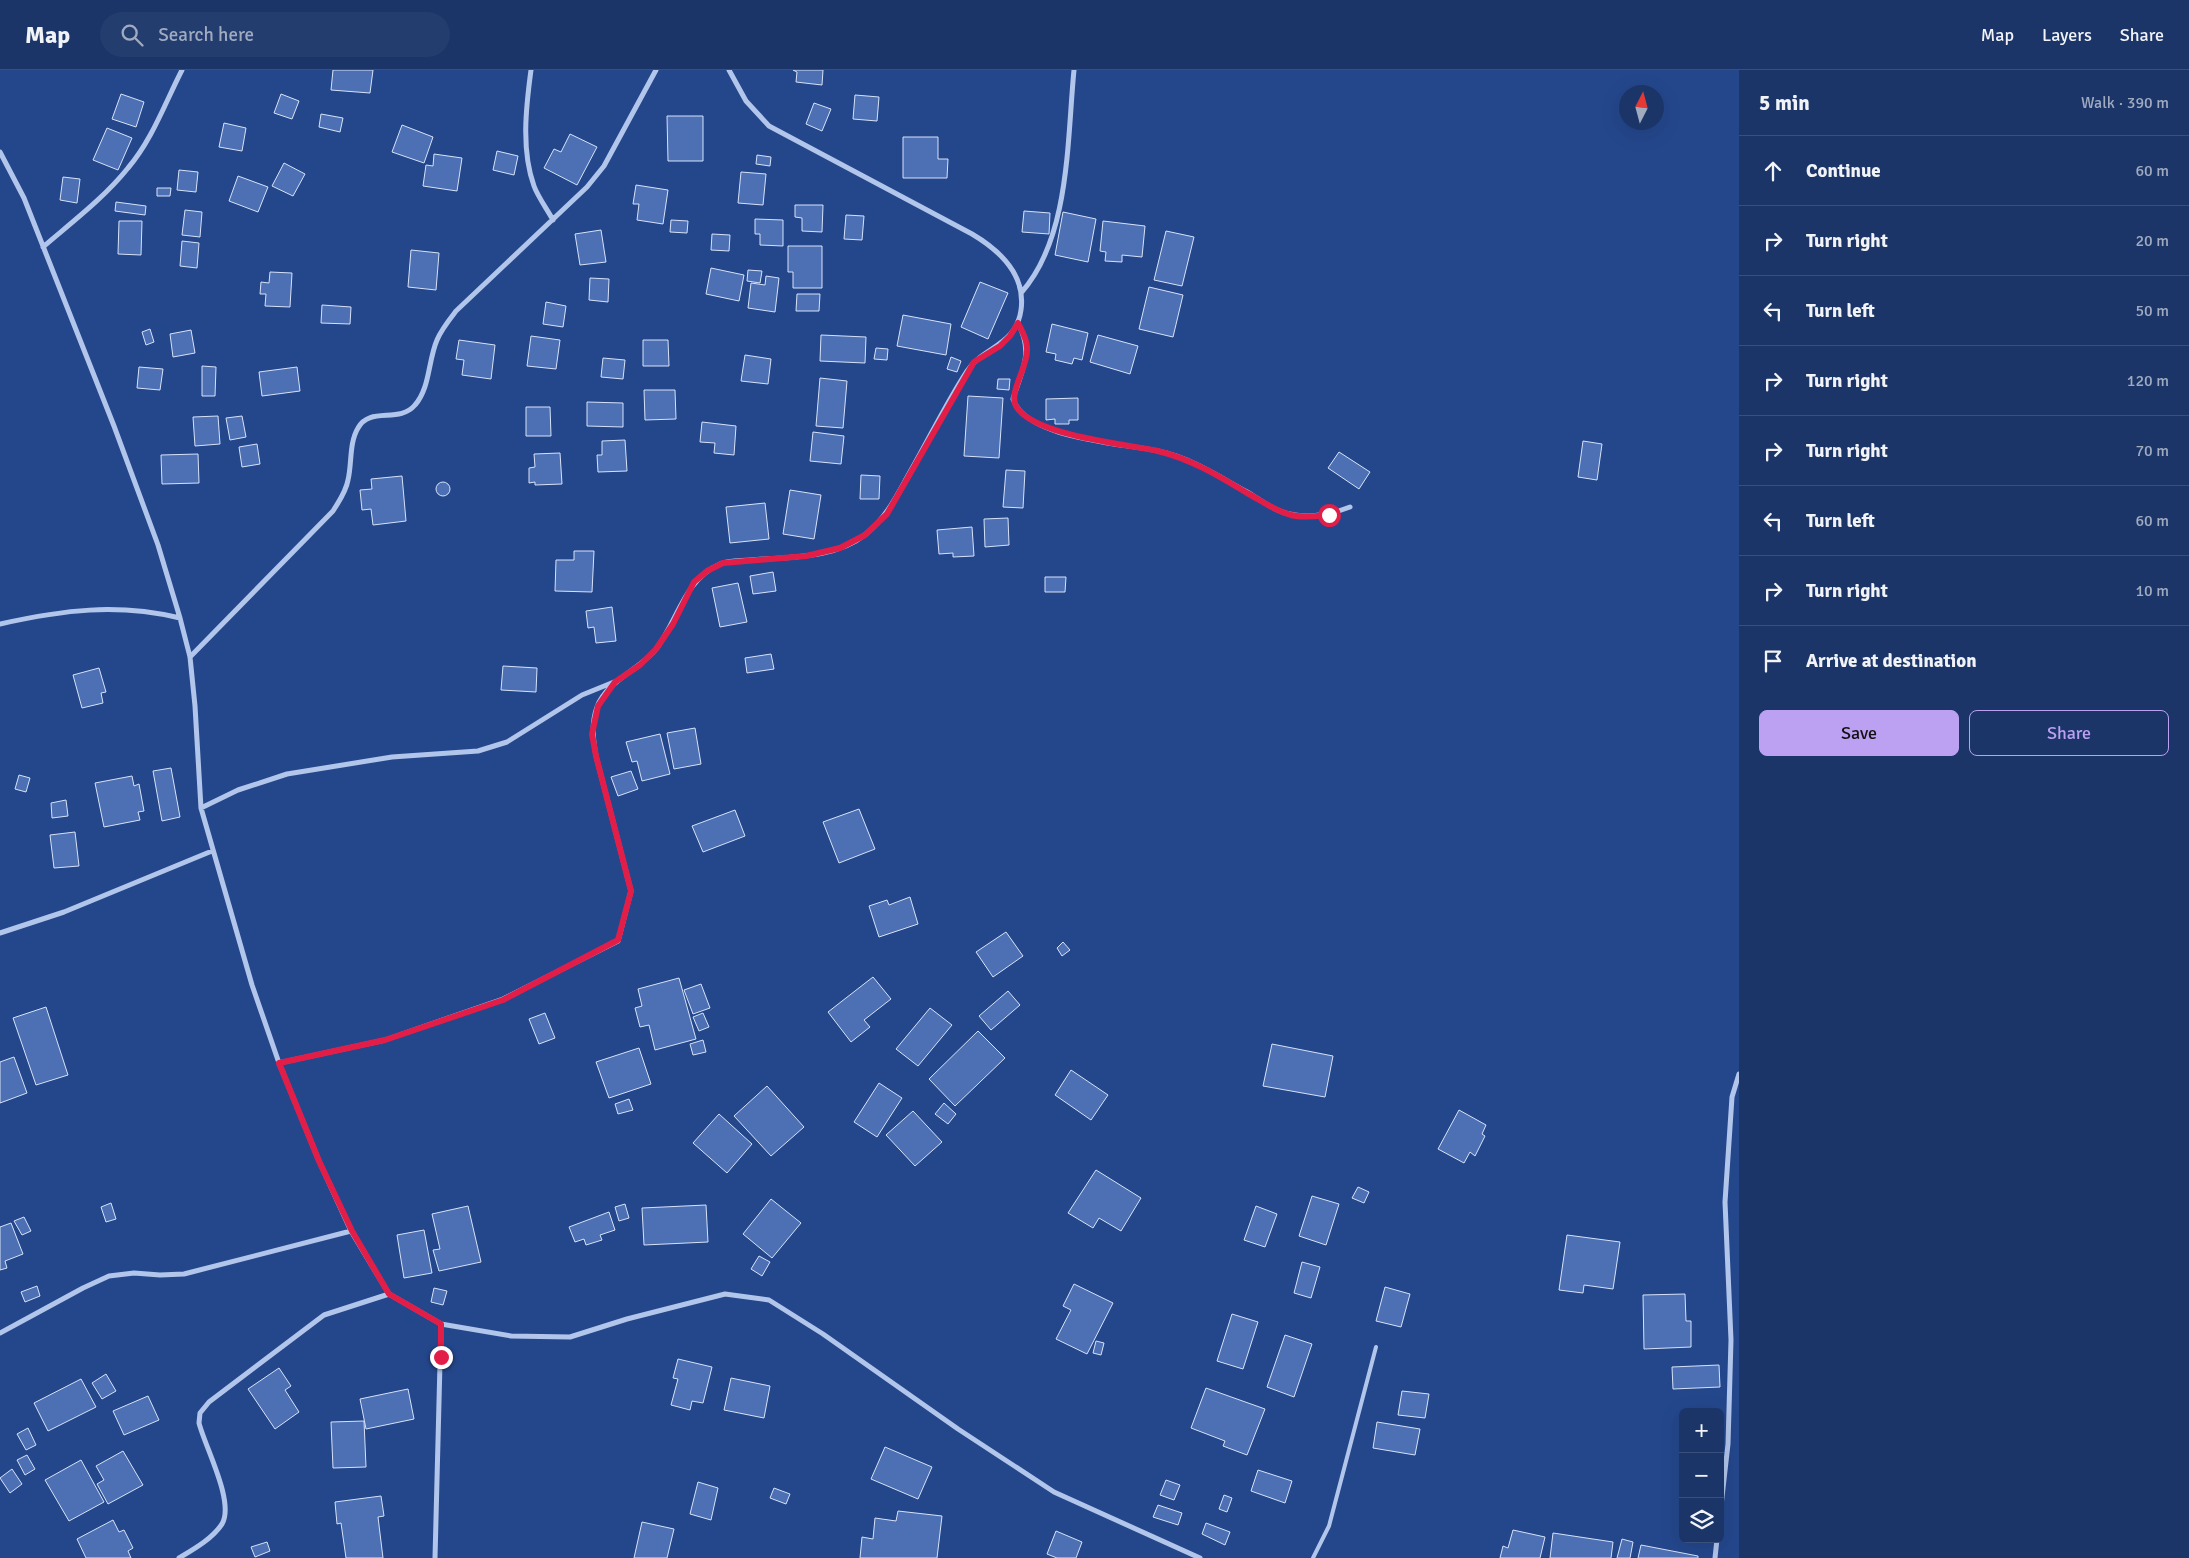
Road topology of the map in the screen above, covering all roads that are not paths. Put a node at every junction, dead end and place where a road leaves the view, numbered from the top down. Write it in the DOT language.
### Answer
graph roads {
  1 [pos="182,70"];
  2 [pos="531,70"];
  3 [pos="656,70"];
  4 [pos="729,70"];
  5 [pos="1074,70"];
  6 [pos="0,152"];
  7 [pos="553,220"];
  8 [pos="44,247"];
  9 [pos="1021,293"];
  10 [pos="1018,323"];
  11 [pos="1350,507"];
  12 [pos="180,618"];
  13 [pos="0,624"];
  14 [pos="190,657"];
  15 [pos="615,682"];
  16 [pos="201,808"];
  17 [pos="212,850"];
  18 [pos="0,933"];
  19 [pos="279,1063"];
  20 [pos="1739,1074"];
  21 [pos="352,1231"];
  22 [pos="389,1294"];
  23 [pos="441,1324"];
  24 [pos="0,1333"];
  25 [pos="1376,1347"];
  26 [pos="1722,1498"];
  27 [pos="1717,1543"];
  28 [pos="179,1558"];
  29 [pos="434,1558"];
  30 [pos="1200,1558"];
  31 [pos="1313,1558"];
  32 [pos="1715,1558"];
  1 -- 8 [label="street"];
  2 -- 7 [label="street"];
  3 -- 7 [label="street"];
  4 -- 9 [label="street"];
  5 -- 9 [label="street"];
  6 -- 8 [label="street"];
  7 -- 14 [label="street"];
  8 -- 12 [label="street"];
  9 -- 10 [label="street"];
  10 -- 11 [label="street"];
  10 -- 15 [label="street"];
  12 -- 13 [label="street"];
  12 -- 14 [label="street"];
  14 -- 16 [label="street"];
  15 -- 16 [label="street"];
  15 -- 19 [label="street"];
  16 -- 17 [label="street"];
  17 -- 18 [label="street"];
  17 -- 19 [label="street"];
  19 -- 21 [label="street"];
  20 -- 26 [label="street"];
  21 -- 22 [label="street"];
  21 -- 24 [label="street"];
  22 -- 23 [label="street"];
  22 -- 28 [label="street"];
  23 -- 29 [label="street"];
  23 -- 30 [label="street"];
  25 -- 31 [label="lane"];
  27 -- 32 [label="street"];
}
